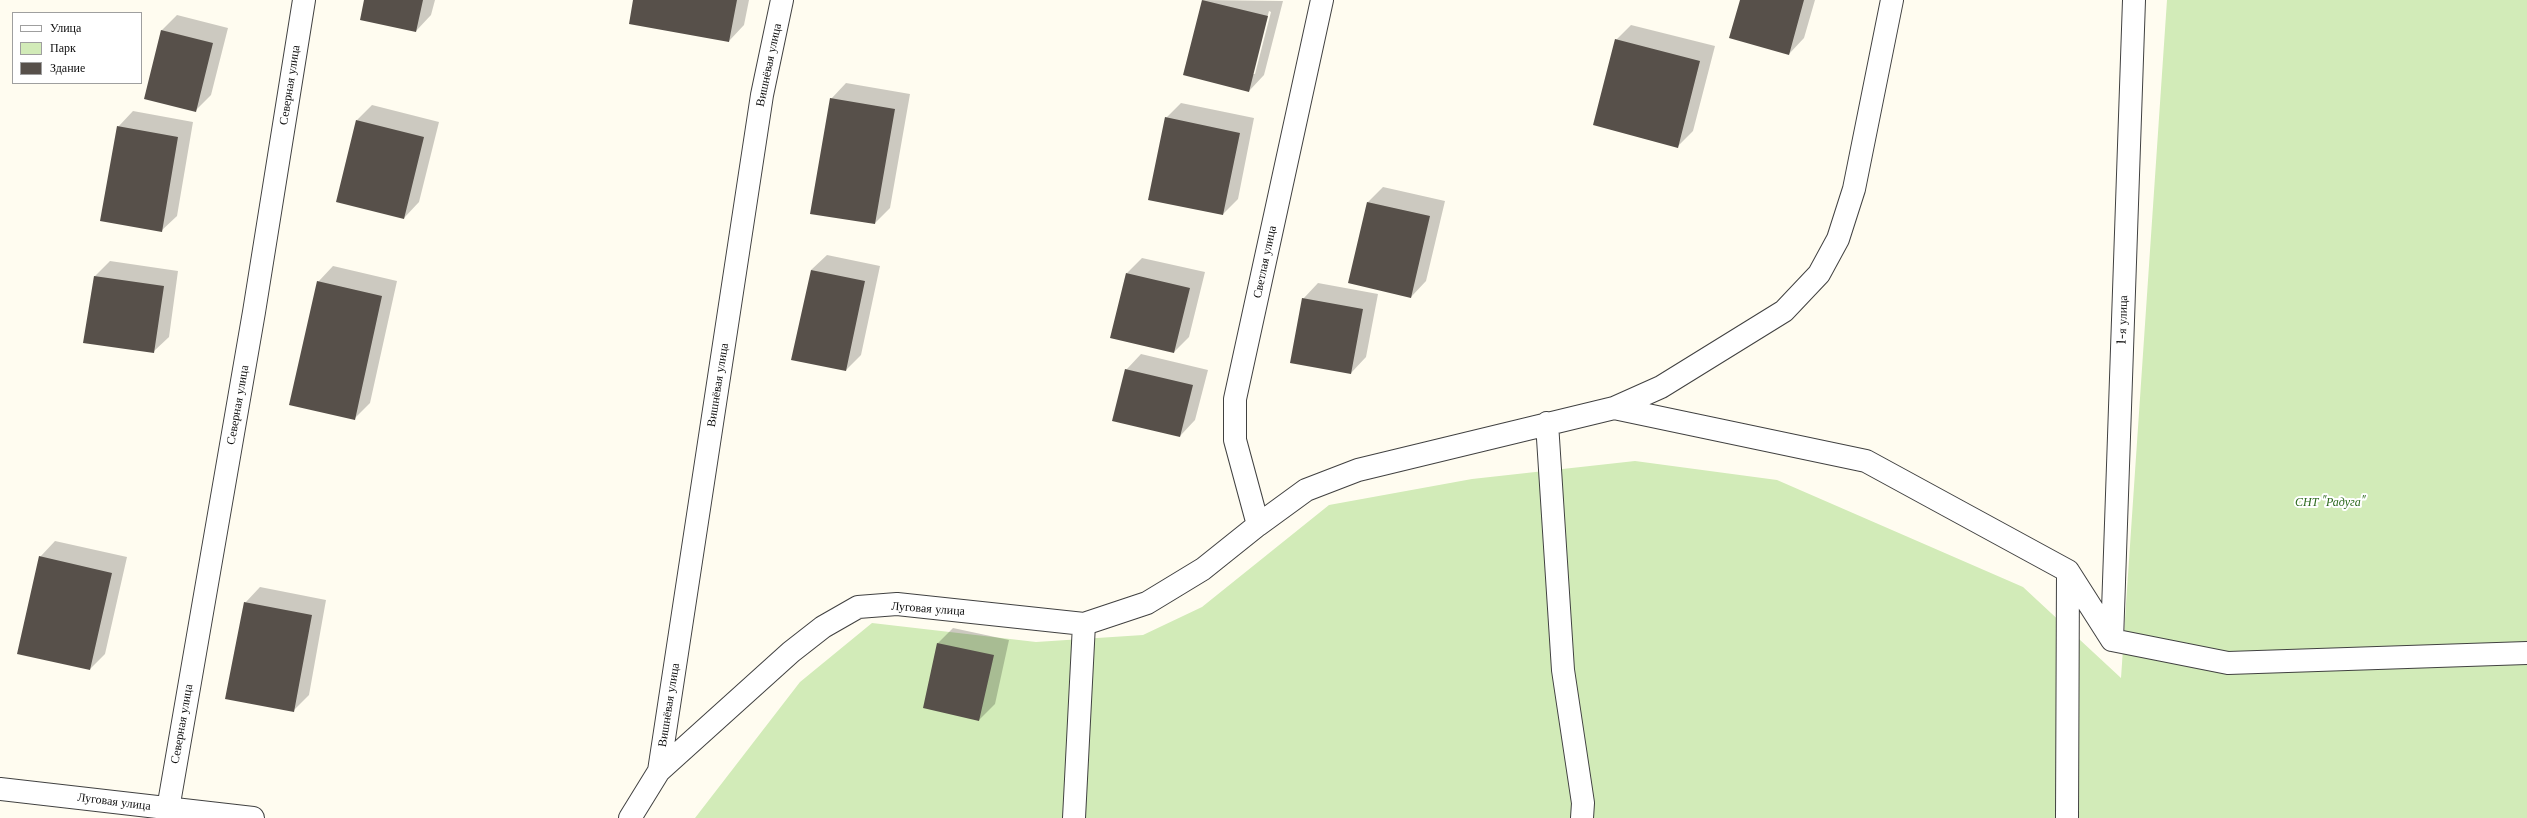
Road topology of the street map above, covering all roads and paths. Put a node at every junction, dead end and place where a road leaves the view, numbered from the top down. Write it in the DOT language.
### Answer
graph roads {
  1 [pos="304,0"];
  2 [pos="782,0"];
  3 [pos="1322,0"];
  4 [pos="1892,0"];
  5 [pos="2134,0"];
  6 [pos="1614,408"];
  7 [pos="1547,423"];
  8 [pos="1258,525"];
  9 [pos="2068,571"];
  10 [pos="1084,624"];
  11 [pos="2112,640"];
  12 [pos="2527,653"];
  13 [pos="659,771"];
  14 [pos="0,789"];
  15 [pos="168,809"];
  16 [pos="253,818"];
  17 [pos="630,818"];
  18 [pos="1074,818"];
  19 [pos="1582,818"];
  20 [pos="2067,818"];
  1 -- 15 [label="street, Северная улица"];
  2 -- 13 [label="street, Вишнёвая улица"];
  3 -- 8 [label="street, Светлая улица"];
  4 -- 6 [label="street"];
  5 -- 11 [label="street, 1-я улица"];
  6 -- 7 [label="street, Луговая улица"];
  6 -- 9 [label="street"];
  7 -- 8 [label="street, Луговая улица"];
  7 -- 19 [label="street"];
  8 -- 10 [label="street, Луговая улица"];
  9 -- 11 [label="street"];
  9 -- 20 [label="street"];
  10 -- 13 [label="street, Луговая улица"];
  10 -- 18 [label="street"];
  11 -- 12 [label="street"];
  13 -- 17 [label="street, Луговая улица"];
  14 -- 15 [label="street, Луговая улица"];
  15 -- 16 [label="street, Луговая улица"];
}
